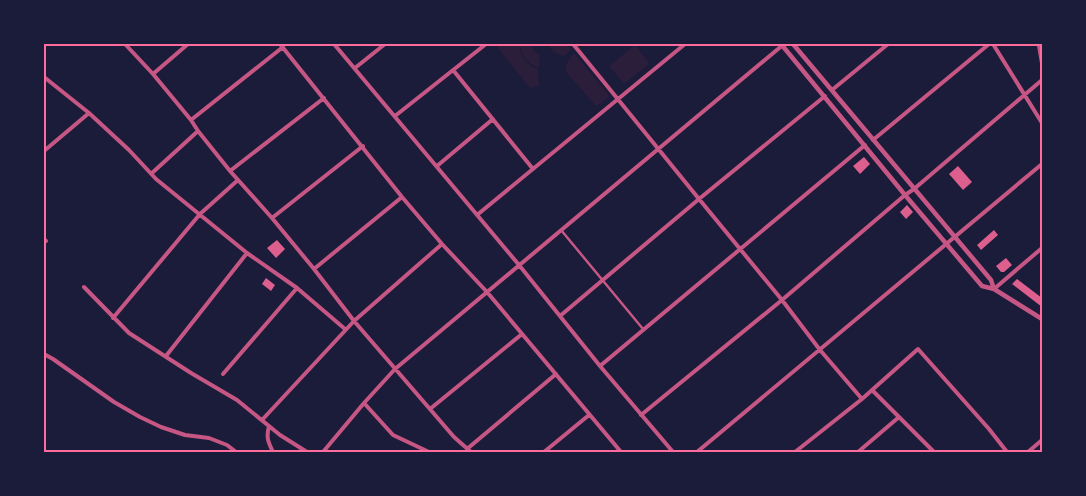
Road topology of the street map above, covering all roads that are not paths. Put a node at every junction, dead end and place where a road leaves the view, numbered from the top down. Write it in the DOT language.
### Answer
graph roads {
  1 [pos="125,44"];
  2 [pos="188,44"];
  3 [pos="334,44"];
  4 [pos="385,44"];
  5 [pos="486,44"];
  6 [pos="573,44"];
  7 [pos="685,44"];
  8 [pos="783,44"];
  9 [pos="793,44"];
  10 [pos="888,44"];
  11 [pos="991,44"];
  12 [pos="1039,44"];
  13 [pos="282,46"];
  14 [pos="1042,62"];
  15 [pos="355,68"];
  16 [pos="453,70"];
  17 [pos="153,74"];
  18 [pos="44,77"];
  19 [pos="1042,80"];
  20 [pos="832,90"];
  21 [pos="1025,94"];
  22 [pos="825,96"];
  23 [pos="324,98"];
  24 [pos="617,98"];
  25 [pos="89,113"];
  26 [pos="395,116"];
  27 [pos="493,119"];
  28 [pos="191,120"];
  29 [pos="1042,123"];
  30 [pos="198,131"];
  31 [pos="873,140"];
  32 [pos="865,145"];
  33 [pos="363,146"];
  34 [pos="658,149"];
  35 [pos="44,151"];
  36 [pos="1042,164"];
  37 [pos="436,166"];
  38 [pos="533,169"];
  39 [pos="230,171"];
  40 [pos="152,173"];
  41 [pos="238,180"];
  42 [pos="914,189"];
  43 [pos="905,195"];
  44 [pos="402,197"];
  45 [pos="699,199"];
  46 [pos="200,214"];
  47 [pos="477,215"];
  48 [pos="272,218"];
  49 [pos="561,230"];
  50 [pos="955,237"];
  51 [pos="442,244"];
  52 [pos="946,244"];
  53 [pos="1042,248"];
  54 [pos="740,249"];
  55 [pos="247,253"];
  56 [pos="519,265"];
  57 [pos="314,269"];
  58 [pos="602,281"];
  59 [pos="84,287"];
  60 [pos="297,288"];
  61 [pos="994,290"];
  62 [pos="487,292"];
  63 [pos="782,300"];
  64 [pos="560,316"];
  65 [pos="113,318"];
  66 [pos="1042,319"];
  67 [pos="354,321"];
  68 [pos="345,329"];
  69 [pos="643,329"];
  70 [pos="522,334"];
  71 [pos="820,350"];
  72 [pos="44,354"];
  73 [pos="166,356"];
  74 [pos="600,366"];
  75 [pos="395,369"];
  76 [pos="223,374"];
  77 [pos="556,374"];
  78 [pos="872,390"];
  79 [pos="862,399"];
  80 [pos="364,403"];
  81 [pos="430,409"];
  82 [pos="589,415"];
  83 [pos="641,415"];
  84 [pos="899,417"];
  85 [pos="262,420"];
  86 [pos="269,426"];
  87 [pos="1042,440"];
  88 [pos="469,451"];
  89 [pos="236,452"];
  90 [pos="272,452"];
  91 [pos="306,452"];
  92 [pos="322,452"];
  93 [pos="429,452"];
  94 [pos="544,452"];
  95 [pos="620,452"];
  96 [pos="673,452"];
  97 [pos="697,452"];
  98 [pos="795,452"];
  99 [pos="858,452"];
  100 [pos="934,452"];
  101 [pos="1008,452"];
  102 [pos="1028,452"];
  1 -- 17 [label="street"];
  2 -- 17 [label="street"];
  3 -- 15 [label="street"];
  4 -- 15 [label="street"];
  5 -- 16 [label="street"];
  6 -- 24 [label="street"];
  7 -- 24 [label="street"];
  8 -- 22 [label="street"];
  8 -- 34 [label="street"];
  9 -- 20 [label="street"];
  10 -- 20 [label="street"];
  11 -- 21 [label="street"];
  11 -- 31 [label="street"];
  12 -- 14 [label="street"];
  13 -- 23 [label="street"];
  13 -- 28 [label="street"];
  15 -- 26 [label="street"];
  16 -- 26 [label="street"];
  16 -- 27 [label="street"];
  17 -- 28 [label="street"];
  18 -- 25 [label="street"];
  19 -- 21 [label="street"];
  20 -- 31 [label="street"];
  21 -- 29 [label="street"];
  21 -- 42 [label="street"];
  22 -- 32 [label="street"];
  22 -- 45 [label="street"];
  23 -- 33 [label="street"];
  23 -- 39 [label="street"];
  24 -- 34 [label="street"];
  24 -- 38 [label="street"];
  25 -- 35 [label="street"];
  25 -- 40 [label="street"];
  26 -- 37 [label="street"];
  27 -- 37 [label="street"];
  27 -- 38 [label="street"];
  28 -- 30 [label="street"];
  30 -- 39 [label="street"];
  30 -- 40 [label="street"];
  31 -- 42 [label="street"];
  32 -- 43 [label="street"];
  32 -- 54 [label="street"];
  33 -- 44 [label="street"];
  33 -- 48 [label="street"];
  34 -- 45 [label="street"];
  34 -- 49 [label="street"];
  36 -- 50 [label="street"];
  37 -- 47 [label="street"];
  38 -- 47 [label="street"];
  39 -- 41 [label="street"];
  40 -- 46 [label="street"];
  41 -- 46 [label="street"];
  41 -- 48 [label="street"];
  42 -- 43 [label="street"];
  42 -- 50 [label="street"];
  43 -- 52 [label="street"];
  43 -- 63 [label="street"];
  44 -- 51 [label="street"];
  44 -- 57 [label="street"];
  45 -- 54 [label="street"];
  45 -- 58 [label="street"];
  46 -- 55 [label="street"];
  46 -- 65 [label="street"];
  47 -- 56 [label="street"];
  48 -- 57 [label="street"];
  49 -- 56 [label="street"];
  49 -- 58 [label="street"];
  50 -- 52 [label="street"];
  50 -- 61 [label="street"];
  51 -- 62 [label="street"];
  51 -- 67 [label="street"];
  52 -- 61 [label="street"];
  52 -- 71 [label="street"];
  53 -- 61 [label="street"];
  54 -- 63 [label="street"];
  54 -- 69 [label="street"];
  55 -- 60 [label="street"];
  55 -- 73 [label="street"];
  56 -- 62 [label="street"];
  56 -- 64 [label="street"];
  57 -- 67 [label="street"];
  58 -- 64 [label="street"];
  58 -- 69 [label="street"];
  59 -- 65 [label="street"];
  60 -- 68 [label="street"];
  60 -- 76 [label="street"];
  61 -- 66 [label="street"];
  62 -- 70 [label="street"];
  62 -- 75 [label="street"];
  63 -- 71 [label="street"];
  63 -- 83 [label="street"];
  64 -- 74 [label="street"];
  65 -- 73 [label="street"];
  67 -- 68 [label="street"];
  67 -- 75 [label="street"];
  68 -- 85 [label="street"];
  69 -- 74 [label="street"];
  70 -- 77 [label="street"];
  70 -- 81 [label="street"];
  71 -- 79 [label="street"];
  71 -- 97 [label="street"];
  72 -- 89 [label="street"];
  73 -- 85 [label="street"];
  74 -- 83 [label="street"];
  75 -- 80 [label="street"];
  75 -- 81 [label="street"];
  77 -- 82 [label="street"];
  77 -- 88 [label="street"];
  78 -- 79 [label="street"];
  78 -- 84 [label="street"];
  78 -- 101 [label="street"];
  79 -- 98 [label="street"];
  80 -- 92 [label="street"];
  80 -- 93 [label="street"];
  81 -- 88 [label="street"];
  82 -- 94 [label="street"];
  82 -- 95 [label="street"];
  83 -- 96 [label="street"];
  84 -- 99 [label="street"];
  84 -- 100 [label="street"];
  85 -- 86 [label="street"];
  86 -- 90 [label="street"];
  86 -- 91 [label="street"];
  87 -- 102 [label="street"];
}
